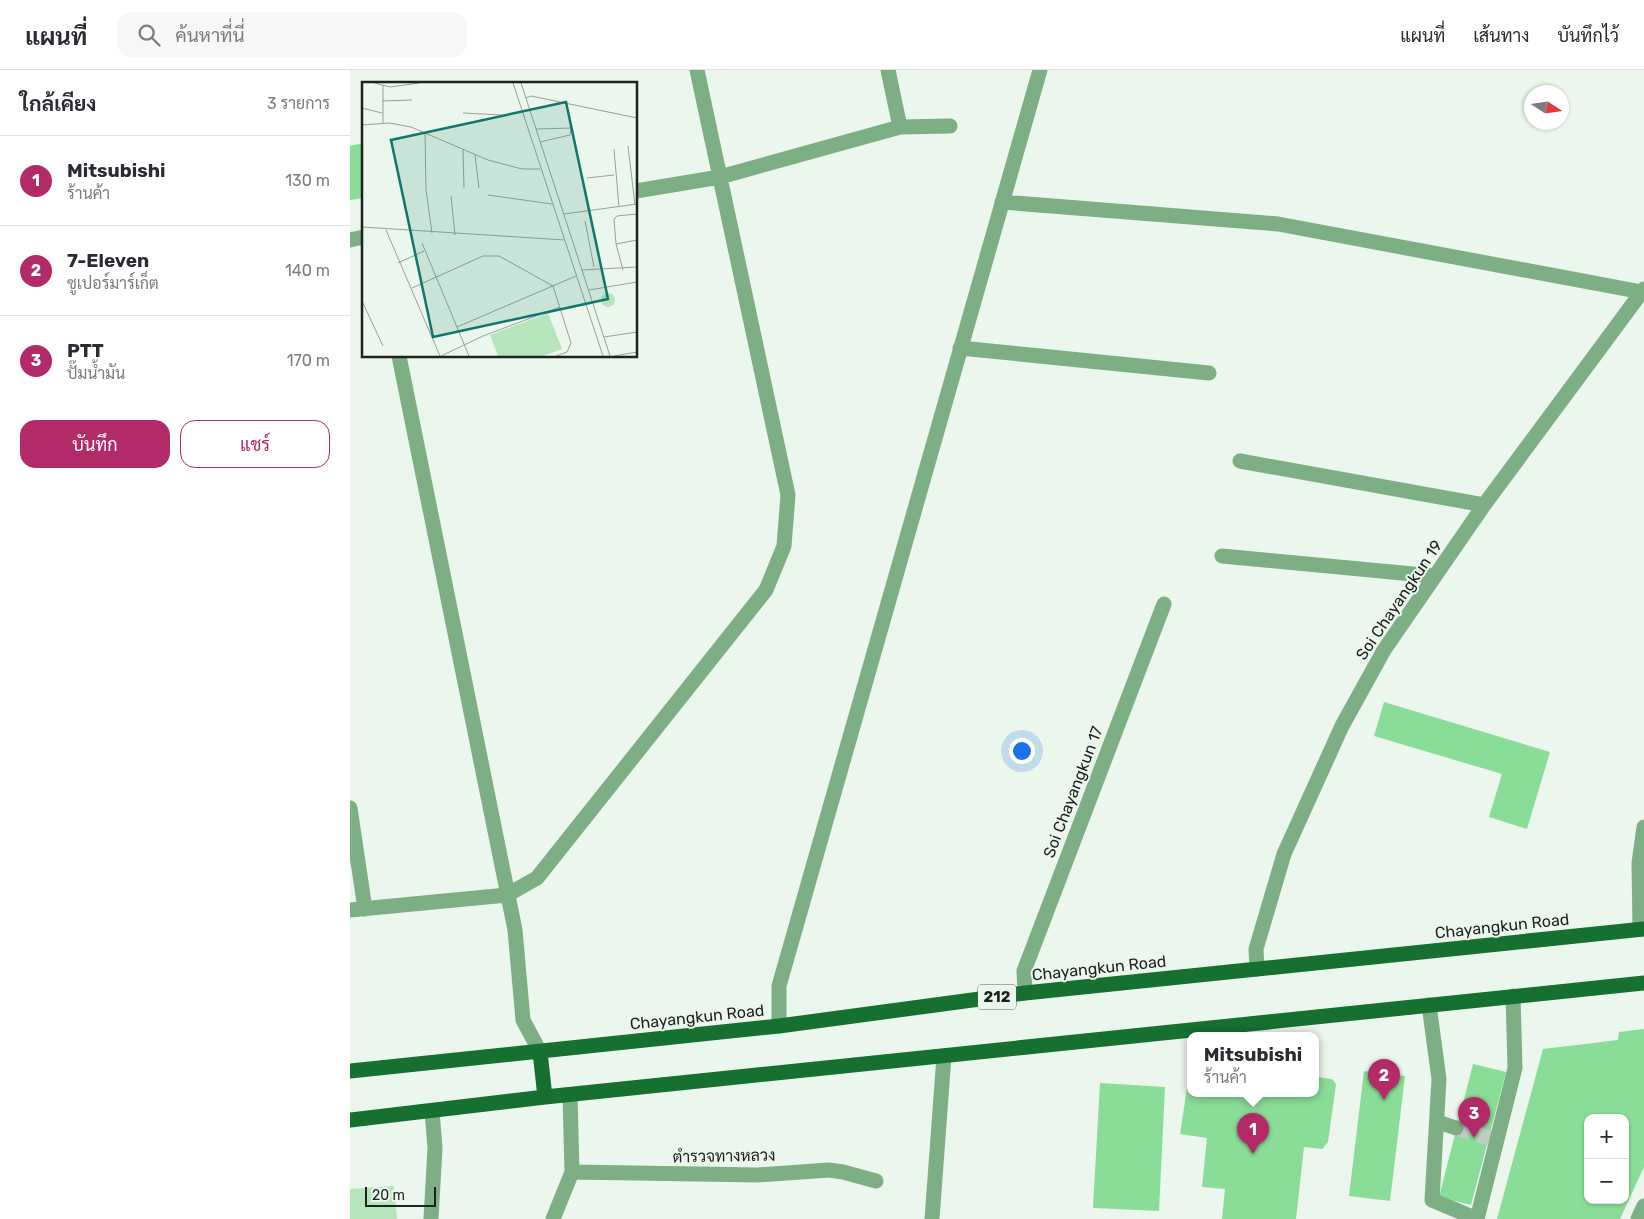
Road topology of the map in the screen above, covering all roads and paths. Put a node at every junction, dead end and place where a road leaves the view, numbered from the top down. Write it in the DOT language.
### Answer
graph roads {
  1 [pos="697,70"];
  2 [pos="888,70"];
  3 [pos="1040,70"];
  4 [pos="950,126"];
  5 [pos="900,127"];
  6 [pos="720,176"];
  7 [pos="638,191"];
  8 [pos="1002,202"];
  9 [pos="1643,290"];
  10 [pos="960,348"];
  11 [pos="399,358"];
  12 [pos="1209,373"];
  13 [pos="1240,460"];
  14 [pos="1484,506"];
  15 [pos="1222,556"];
  16 [pos="1434,576"];
  17 [pos="1164,604"];
  18 [pos="350,808"];
  19 [pos="1644,827"];
  20 [pos="507,895"];
  21 [pos="357,909"];
  22 [pos="1642,929"];
  23 [pos="1257,969"];
  24 [pos="1644,983"];
  25 [pos="1025,993"];
  26 [pos="1513,996"];
  27 [pos="1429,1005"];
  28 [pos="779,1026"];
  29 [pos="540,1052"];
  30 [pos="944,1056"];
  31 [pos="350,1071"];
  32 [pos="570,1095"];
  33 [pos="545,1097"];
  34 [pos="432,1111"];
  35 [pos="350,1120"];
  36 [pos="1438,1122"];
  37 [pos="1456,1128"];
  38 [pos="572,1172"];
  39 [pos="876,1181"];
  40 [pos="1644,1206"];
  41 [pos="431,1219"];
  42 [pos="554,1219"];
  43 [pos="932,1219"];
  44 [pos="1638,1219"];
  1 -- 6 [label="street"];
  2 -- 5 [label="street"];
  3 -- 8 [label="street"];
  4 -- 5 [label="street"];
  5 -- 6 [label="street"];
  6 -- 7 [label="street"];
  6 -- 20 [label="street"];
  8 -- 9 [label="street"];
  8 -- 10 [label="street"];
  9 -- 14 [label="street, Soi Chayangkun 19"];
  10 -- 12 [label="street"];
  10 -- 28 [label="street"];
  11 -- 20 [label="street"];
  13 -- 14 [label="street"];
  14 -- 16 [label="street, Soi Chayangkun 19"];
  15 -- 16 [label="street"];
  16 -- 23 [label="street, Soi Chayangkun 19"];
  17 -- 25 [label="street, Soi Chayangkun 17"];
  18 -- 21 [label="street"];
  19 -- 22 [label="street"];
  20 -- 21 [label="street"];
  20 -- 29 [label="street"];
  22 -- 23 [label="main road, Chayangkun Road / 212"];
  23 -- 25 [label="main road, Chayangkun Road / 212"];
  24 -- 26 [label="main road"];
  25 -- 28 [label="main road, Chayangkun Road / 212"];
  26 -- 27 [label="main road"];
  26 -- 36 [label="street"];
  27 -- 30 [label="main road"];
  27 -- 36 [label="street"];
  28 -- 29 [label="main road, Chayangkun Road / 212"];
  29 -- 31 [label="main road, Chayangkun Road / 212"];
  29 -- 33 [label="main road"];
  30 -- 32 [label="main road"];
  30 -- 43 [label="street"];
  32 -- 33 [label="main road"];
  32 -- 38 [label="street"];
  33 -- 34 [label="main road"];
  34 -- 35 [label="main road"];
  34 -- 41 [label="street"];
  36 -- 37 [label="street"];
  38 -- 39 [label="street, ตำรวจทางหลวง"];
  38 -- 42 [label="street"];
  40 -- 44 [label="street"];
}
